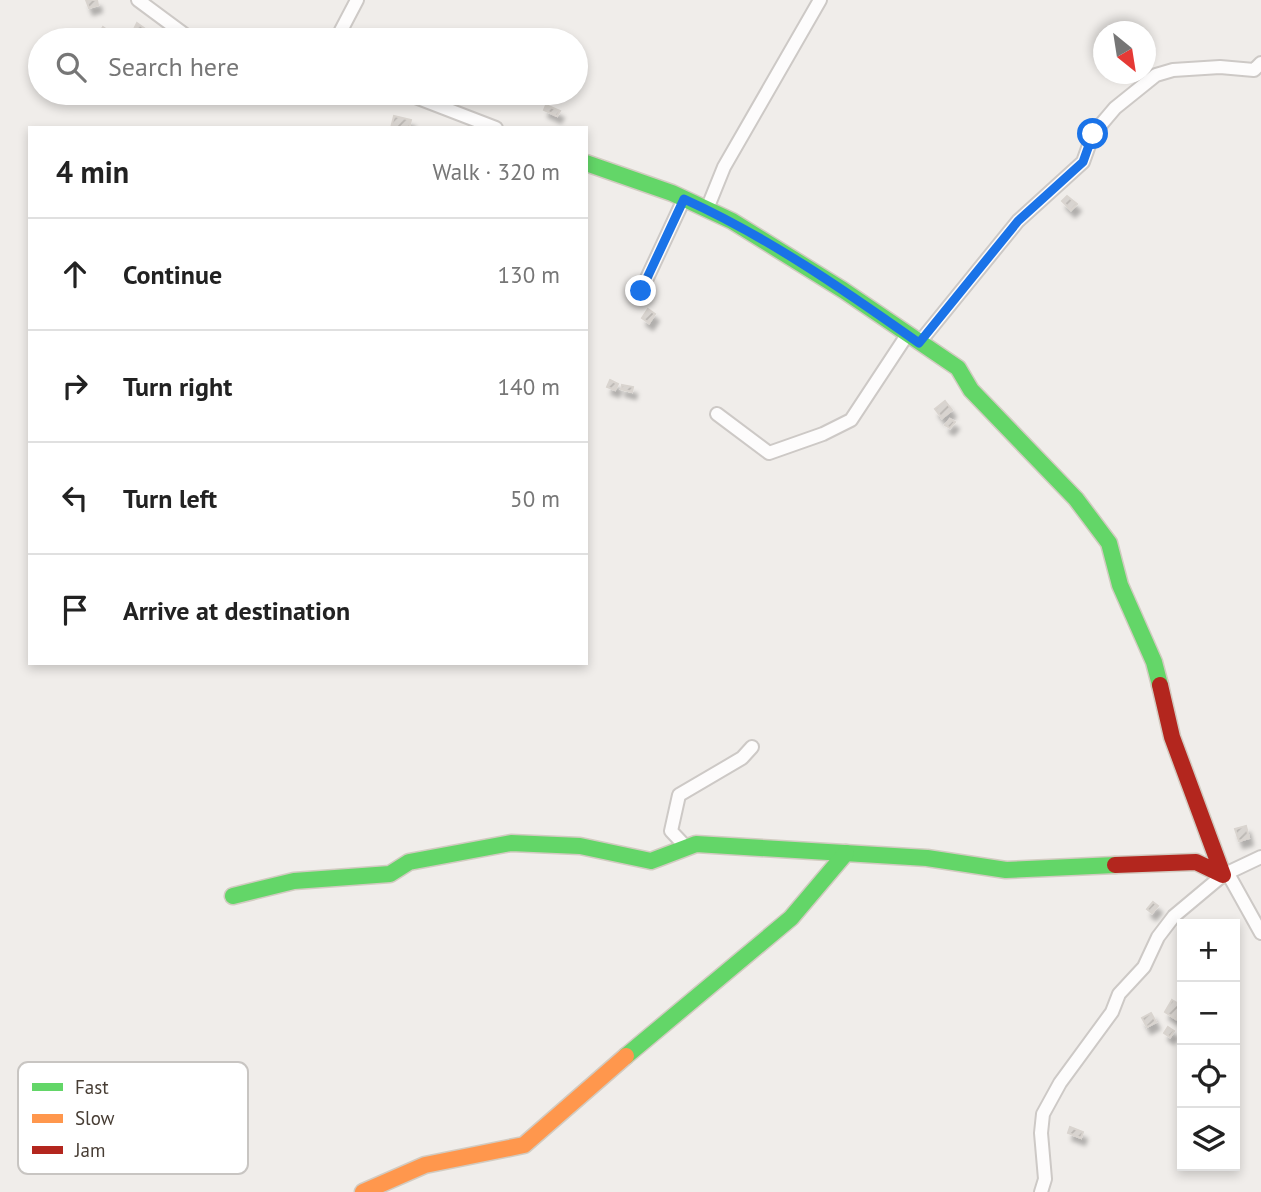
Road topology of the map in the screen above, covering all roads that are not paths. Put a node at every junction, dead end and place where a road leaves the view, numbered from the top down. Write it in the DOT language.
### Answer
graph roads {
  1 [pos="138,0"];
  2 [pos="357,0"];
  3 [pos="820,0"];
  4 [pos="176,28"];
  5 [pos="342,28"];
  6 [pos="1261,63"];
  7 [pos="436,105"];
  8 [pos="491,126"];
  9 [pos="588,164"];
  10 [pos="684,199"];
  11 [pos="707,209"];
  12 [pos="641,291"];
  13 [pos="913,339"];
  14 [pos="717,414"];
  15 [pos="752,747"];
  16 [pos="686,847"];
  17 [pos="846,853"];
  18 [pos="1261,857"];
  19 [pos="1225,873"];
  20 [pos="233,896"];
  21 [pos="1261,933"];
  22 [pos="363,1192"];
  23 [pos="1041,1192"];
  1 -- 4 [label="street"];
  2 -- 5 [label="street"];
  3 -- 11 [label="street"];
  6 -- 13 [label="street"];
  7 -- 8 [label="street"];
  9 -- 10 [label="street"];
  10 -- 11 [label="street"];
  10 -- 12 [label="street"];
  11 -- 13 [label="street"];
  13 -- 14 [label="street"];
  13 -- 19 [label="street"];
  15 -- 16 [label="street"];
  16 -- 17 [label="street"];
  16 -- 20 [label="street"];
  17 -- 19 [label="street"];
  17 -- 22 [label="street"];
  18 -- 19 [label="street"];
  19 -- 21 [label="street"];
  19 -- 23 [label="street"];
}
